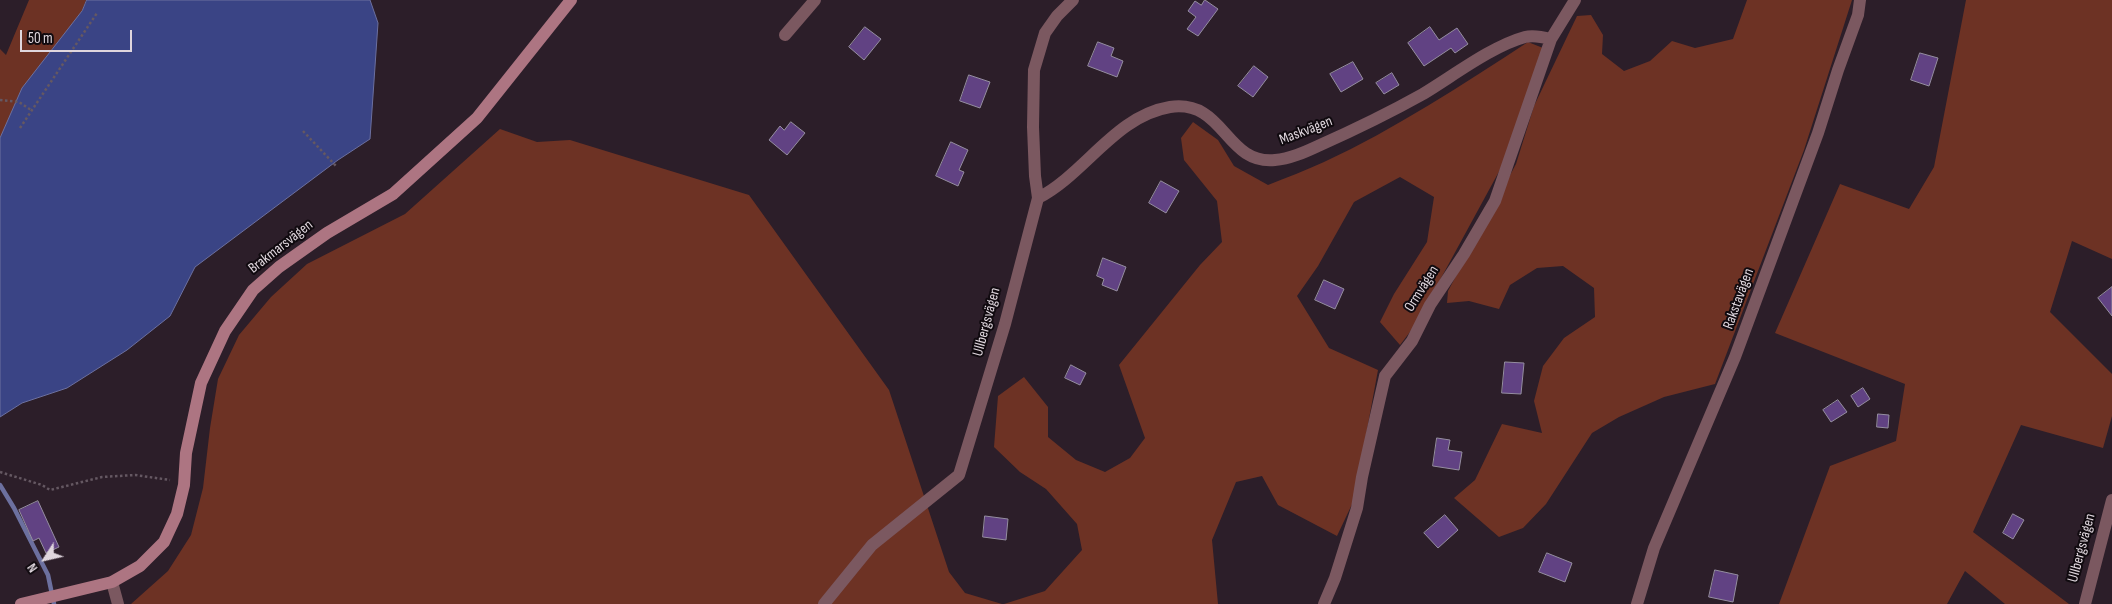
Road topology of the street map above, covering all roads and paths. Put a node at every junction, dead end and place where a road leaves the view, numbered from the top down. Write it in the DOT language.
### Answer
graph roads {
  1 [pos="571,0"];
  2 [pos="815,0"];
  3 [pos="1073,0"];
  4 [pos="1575,0"];
  5 [pos="1860,0"];
  6 [pos="98,14"];
  7 [pos="785,34"];
  8 [pos="1551,39"];
  9 [pos="0,100"];
  10 [pos="32,110"];
  11 [pos="20,128"];
  12 [pos="302,131"];
  13 [pos="336,166"];
  14 [pos="1038,198"];
  15 [pos="0,472"];
  16 [pos="184,481"];
  17 [pos="2112,500"];
  18 [pos="112,582"];
  19 [pos="24,603"];
  20 [pos="118,604"];
  21 [pos="824,604"];
  22 [pos="1324,604"];
  23 [pos="1636,604"];
  24 [pos="2085,604"];
  1 -- 16 [label="street, Brakmarsvägen"];
  2 -- 7 [label="street"];
  3 -- 14 [label="street, Ullbergsvägen"];
  4 -- 8 [label="street, Ormvägen"];
  5 -- 23 [label="street, Rakstavägen"];
  6 -- 10 [label="path"];
  8 -- 14 [label="street, Maskvägen"];
  8 -- 22 [label="street, Ormvägen"];
  9 -- 10 [label="path"];
  10 -- 11 [label="path"];
  12 -- 13 [label="path"];
  14 -- 21 [label="street, Ullbergsvägen"];
  15 -- 16 [label="path"];
  16 -- 18 [label="street, Brakmarsvägen"];
  17 -- 24 [label="street, Ullbergsvägen"];
  18 -- 19 [label="street, Brakmarsvägen"];
  18 -- 20 [label="street"];
}
